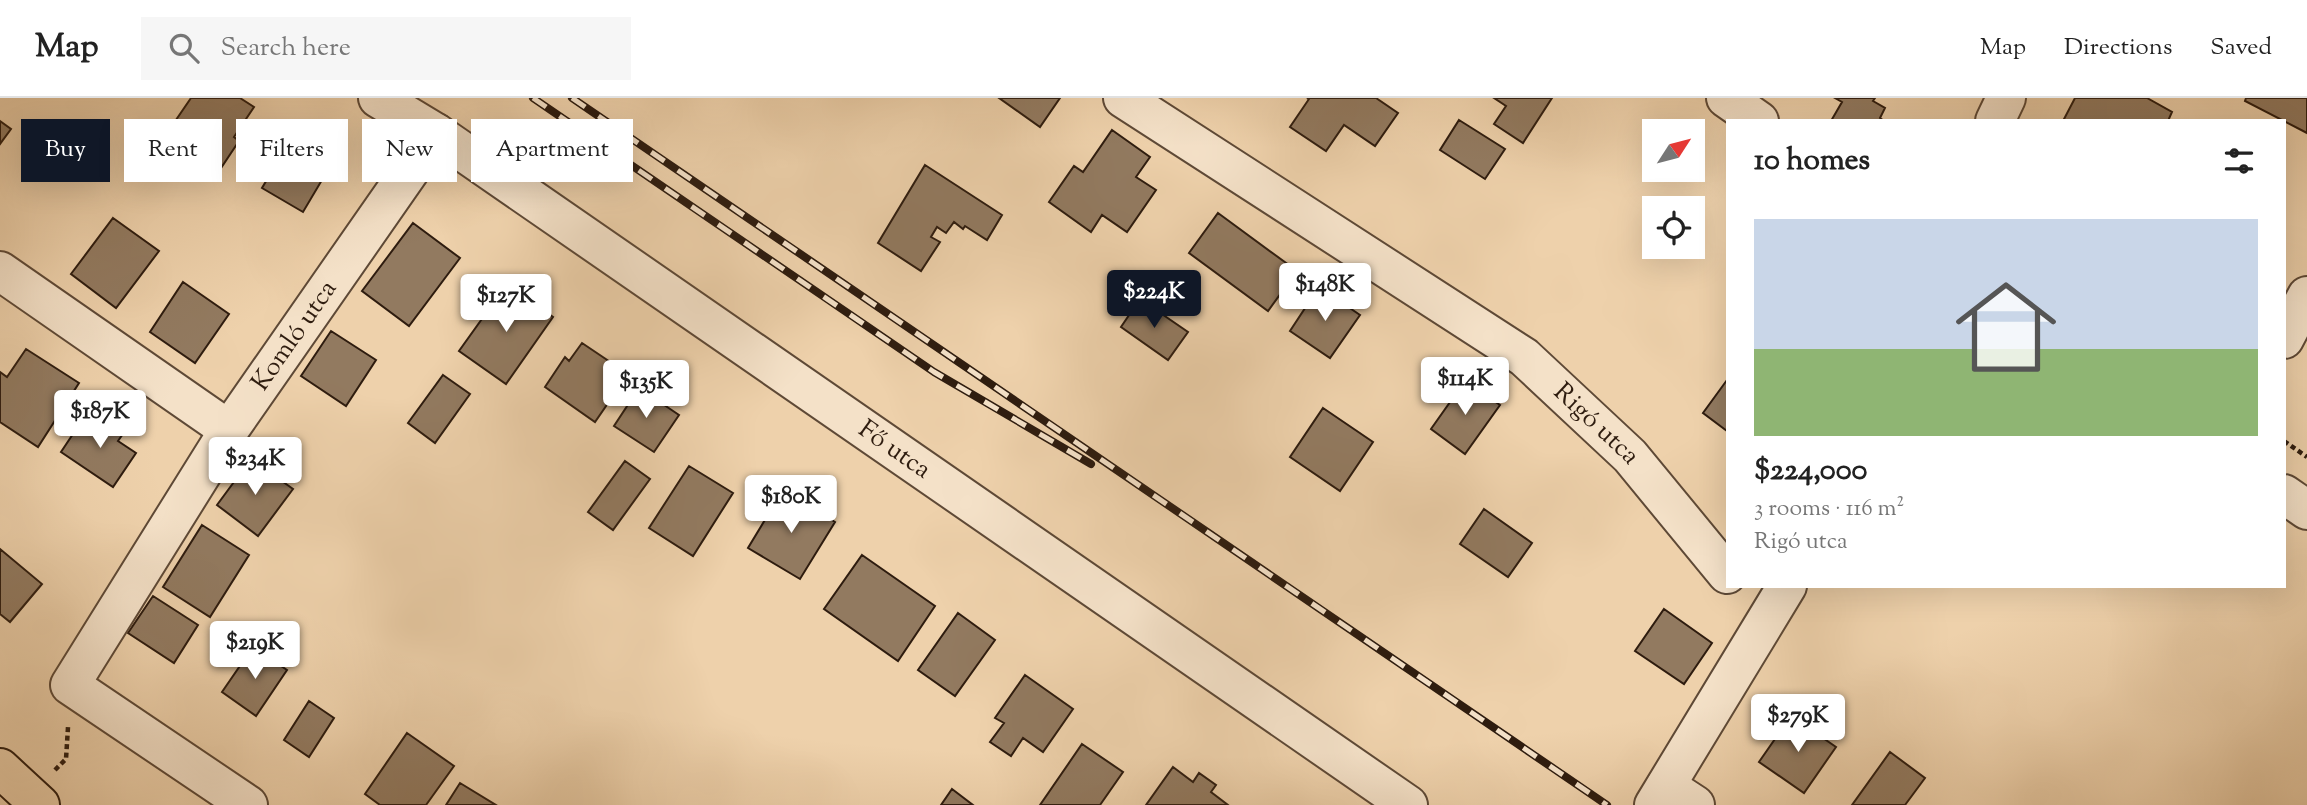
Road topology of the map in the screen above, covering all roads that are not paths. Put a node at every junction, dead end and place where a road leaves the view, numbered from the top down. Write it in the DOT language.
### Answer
graph roads {
  1 [pos="378,98"];
  2 [pos="1123,98"];
  3 [pos="1726,98"];
  4 [pos="2006,98"];
  5 [pos="413,119"];
  6 [pos="1756,119"];
  7 [pos="1995,119"];
  8 [pos="457,148"];
  9 [pos="402,182"];
  10 [pos="0,271"];
  11 [pos="2307,296"];
  12 [pos="2286,335"];
  13 [pos="229,430"];
  14 [pos="2286,495"];
  15 [pos="2307,510"];
  16 [pos="1726,572"];
  17 [pos="1740,588"];
  18 [pos="1786,588"];
  19 [pos="1766,620"];
  20 [pos="0,768"];
  21 [pos="1672,799"];
  22 [pos="34,800"];
  23 [pos="248,805"];
  24 [pos="1408,805"];
  1 -- 5 [label="street, Fő utca"];
  2 -- 16 [label="street, Rigó utca"];
  3 -- 6 [label="street"];
  4 -- 7 [label="street"];
  8 -- 24 [label="street, Fő utca"];
  9 -- 13 [label="street, Komló utca"];
  10 -- 13 [label="street"];
  11 -- 12 [label="street"];
  13 -- 23 [label="street, Komló utca"];
  14 -- 15 [label="street"];
  17 -- 19 [label="street"];
  18 -- 19 [label="street"];
  19 -- 21 [label="street"];
  20 -- 22 [label="main road"];
}
